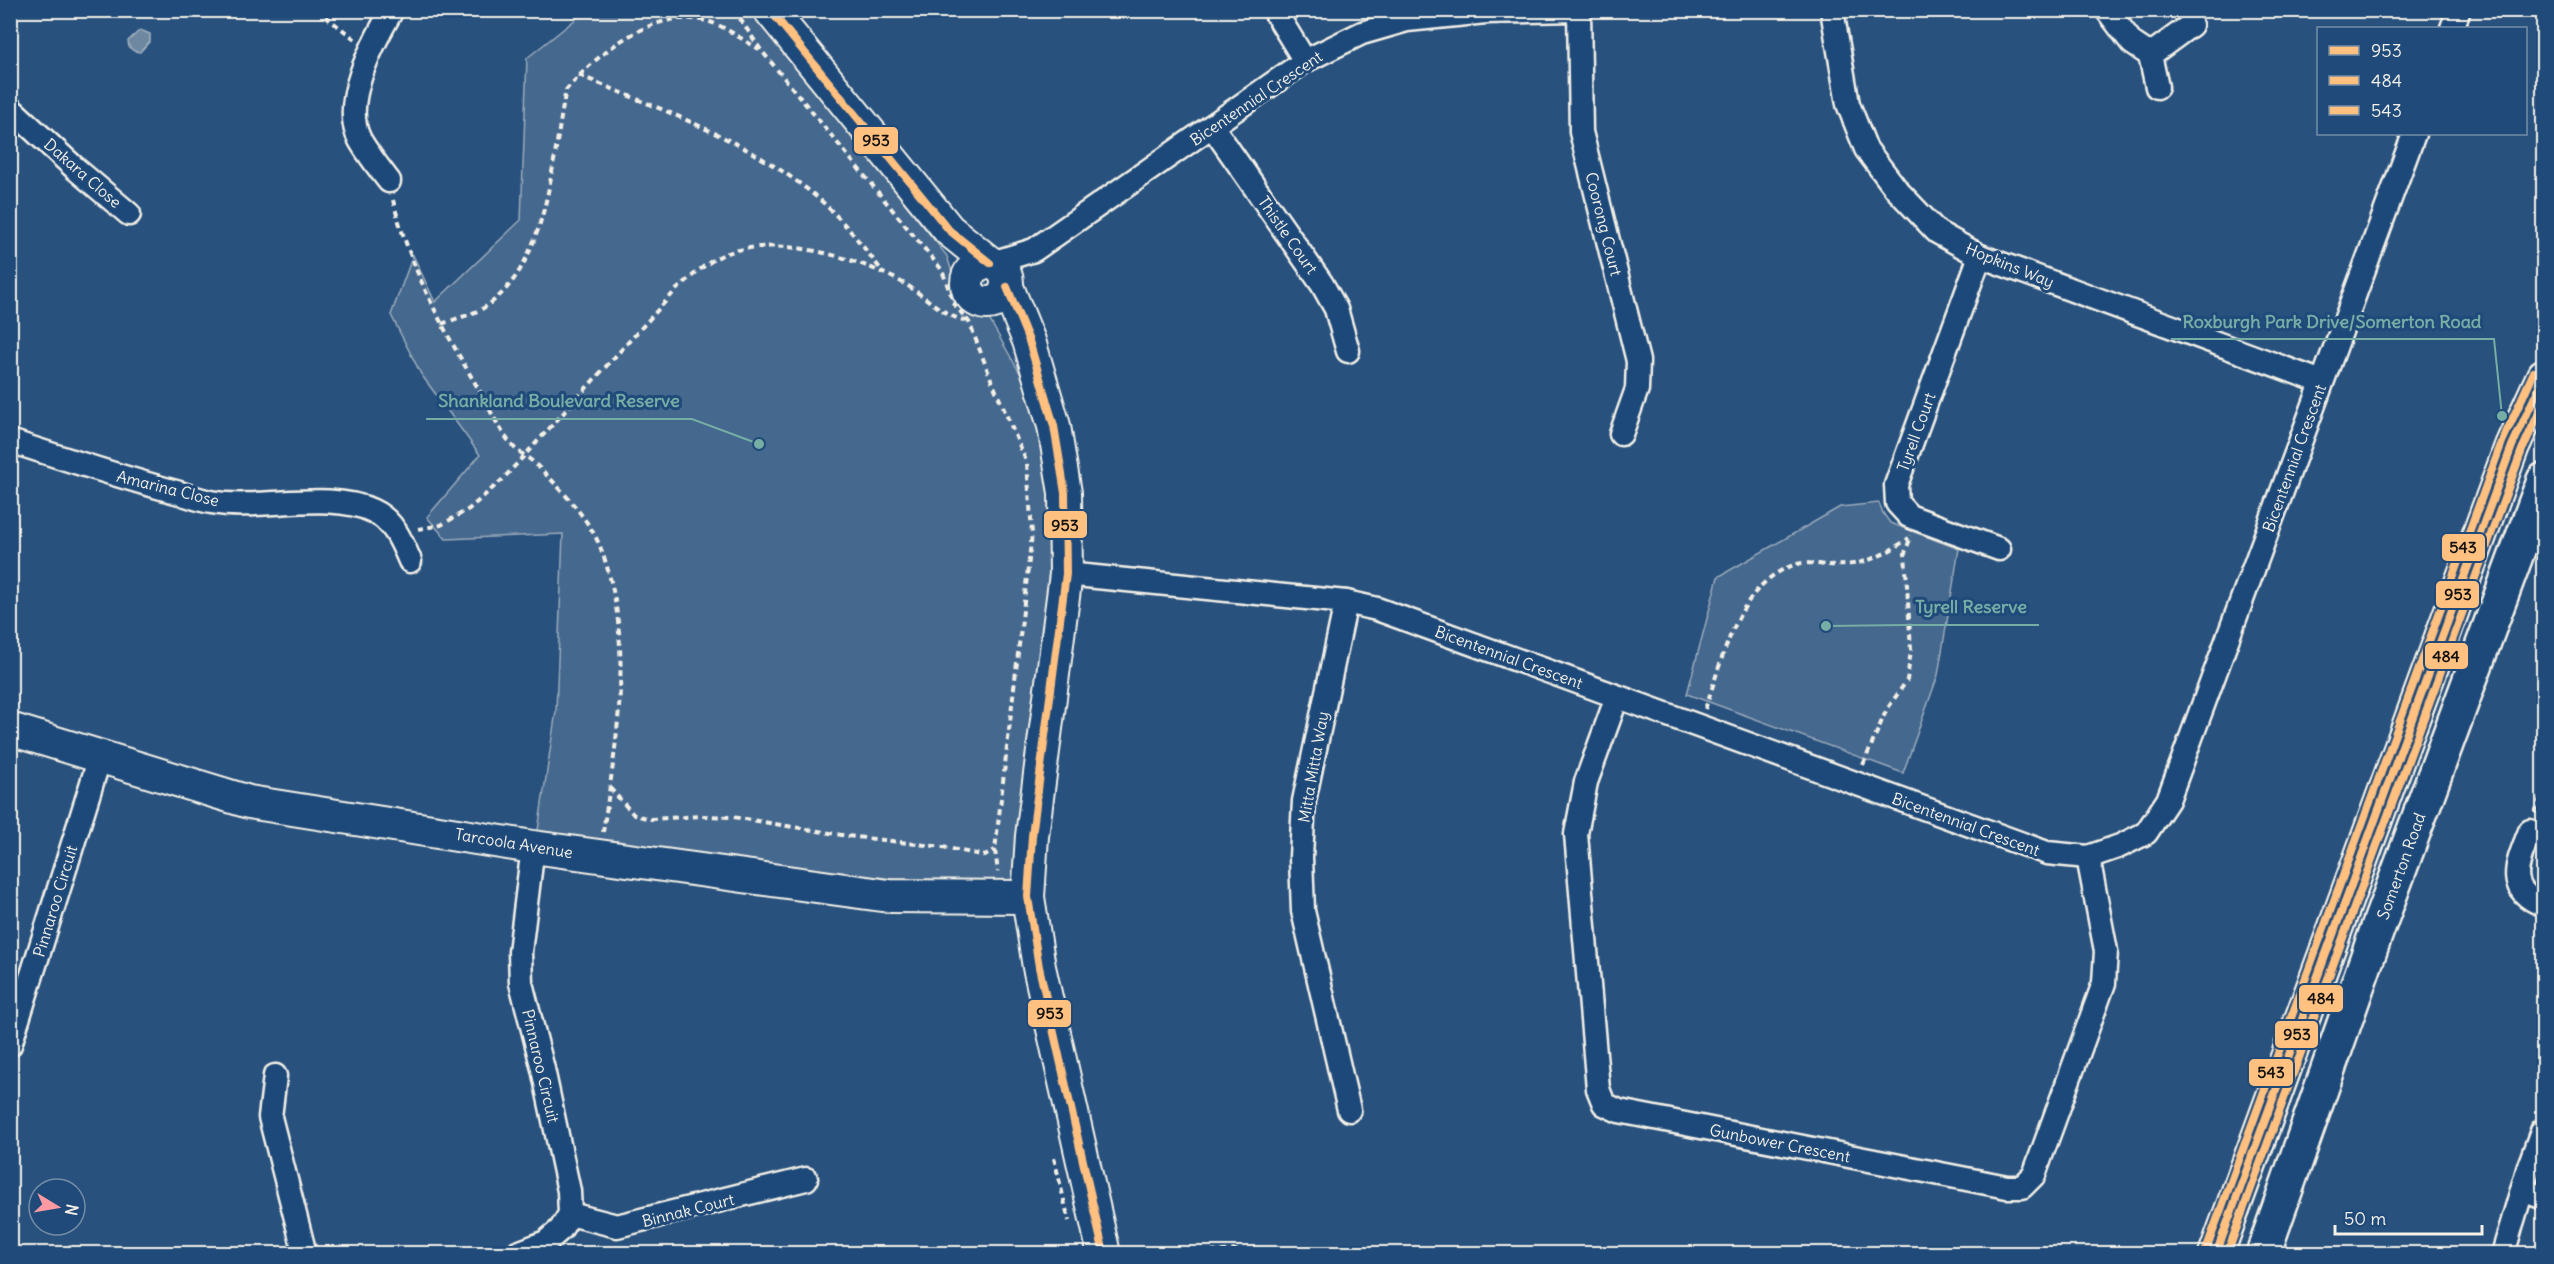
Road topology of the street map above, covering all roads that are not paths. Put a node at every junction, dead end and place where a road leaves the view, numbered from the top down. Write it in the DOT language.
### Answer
graph roads {
  1 [pos="392,10"];
  2 [pos="770,10"];
  3 [pos="1274,10"];
  4 [pos="1578,10"];
  5 [pos="1832,10"];
  6 [pos="2107,10"];
  7 [pos="2459,10"];
  8 [pos="2191,25"];
  9 [pos="2452,27"];
  10 [pos="2150,55"];
  11 [pos="1305,61"];
  12 [pos="2157,87"];
  13 [pos="10,108"];
  14 [pos="1212,126"];
  15 [pos="2414,135"];
  16 [pos="389,182"];
  17 [pos="133,218"];
  18 [pos="1980,256"];
  19 [pos="988,286"];
  20 [pos="1348,351"];
  21 [pos="2544,376"];
  22 [pos="2322,382"];
  23 [pos="1621,434"];
  24 [pos="10,441"];
  25 [pos="2544,480"];
  26 [pos="1999,549"];
  27 [pos="411,565"];
  28 [pos="1066,574"];
  29 [pos="1346,602"];
  30 [pos="1617,697"];
  31 [pos="10,729"];
  32 [pos="100,757"];
  33 [pos="2530,831"];
  34 [pos="533,847"];
  35 [pos="2088,857"];
  36 [pos="1014,897"];
  37 [pos="2544,905"];
  38 [pos="10,1045"];
  39 [pos="277,1075"];
  40 [pos="1349,1110"];
  41 [pos="2542,1131"];
  42 [pos="811,1178"];
  43 [pos="2522,1190"];
  44 [pos="2544,1198"];
  45 [pos="570,1214"];
  46 [pos="305,1254"];
  47 [pos="515,1254"];
  48 [pos="1104,1254"];
  49 [pos="2216,1254"];
  50 [pos="2263,1254"];
  51 [pos="2503,1254"];
  1 -- 16 [label="street"];
  2 -- 19 [label="street"];
  3 -- 11 [label="street"];
  4 -- 11 [label="street, Bicentennial Crescent"];
  4 -- 23 [label="street, Coorong Court"];
  5 -- 18 [label="street, Hopkins Way"];
  6 -- 10 [label="street"];
  7 -- 9 [label="street"];
  8 -- 10 [label="street"];
  10 -- 12 [label="street"];
  11 -- 14 [label="street, Bicentennial Crescent"];
  13 -- 17 [label="street, Dakara Close"];
  14 -- 19 [label="street, Bicentennial Crescent"];
  14 -- 20 [label="street, Thistle Court"];
  15 -- 22 [label="street, Bicentennial Crescent"];
  18 -- 22 [label="street, Hopkins Way"];
  18 -- 26 [label="street, Tyrell Court"];
  19 -- 28 [label="street"];
  21 -- 49 [label="main road"];
  22 -- 35 [label="street, Bicentennial Crescent"];
  24 -- 27 [label="street, Amarina Close"];
  25 -- 50 [label="main road, Somerton Road"];
  28 -- 29 [label="street, Bicentennial Crescent"];
  28 -- 36 [label="street"];
  29 -- 30 [label="street, Bicentennial Crescent"];
  29 -- 40 [label="street, Mitta Mitta Way"];
  30 -- 35 [label="street, Bicentennial Crescent"];
  30 -- 35 [label="street, Gunbower Crescent"];
  31 -- 32 [label="street, Tarcoola Avenue"];
  32 -- 34 [label="street, Tarcoola Avenue"];
  32 -- 38 [label="street, Pinnaroo Circuit"];
  33 -- 37 [label="street"];
  34 -- 36 [label="street, Tarcoola Avenue"];
  34 -- 45 [label="street, Pinnaroo Circuit"];
  36 -- 48 [label="street"];
  39 -- 46 [label="street"];
  41 -- 43 [label="street"];
  42 -- 45 [label="street, Binnak Court"];
  43 -- 44 [label="street"];
  43 -- 51 [label="street"];
  45 -- 47 [label="street"];
}
